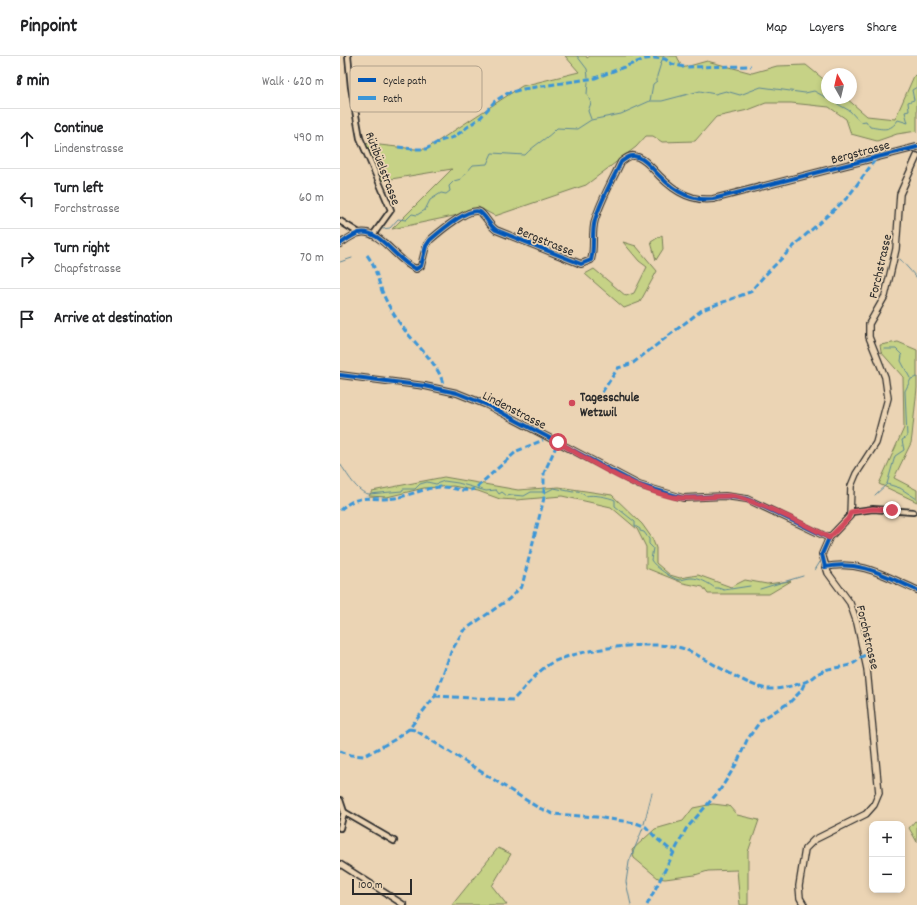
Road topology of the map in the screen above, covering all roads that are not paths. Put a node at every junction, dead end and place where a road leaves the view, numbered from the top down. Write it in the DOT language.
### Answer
graph roads {
  1 [pos="348,56"];
  2 [pos="350,77"];
  3 [pos="355,112"];
  4 [pos="917,147"];
  5 [pos="917,156"];
  6 [pos="340,221"];
  7 [pos="359,233"];
  8 [pos="374,235"];
  9 [pos="340,244"];
  10 [pos="340,375"];
  11 [pos="851,512"];
  12 [pos="913,512"];
  13 [pos="829,538"];
  14 [pos="825,567"];
  15 [pos="917,590"];
  16 [pos="340,800"];
  17 [pos="344,812"];
  18 [pos="340,828"];
  19 [pos="394,841"];
  20 [pos="340,864"];
  21 [pos="404,905"];
  22 [pos="804,905"];
  1 -- 2 [label="street, Rütibüelstrasse"];
  3 -- 8 [label="street, Rütibüelstrasse"];
  4 -- 8 [label="street, Bergstrasse"];
  5 -- 11 [label="main road, Forchstrasse"];
  6 -- 7 [label="street"];
  7 -- 8 [label="street"];
  7 -- 9 [label="street"];
  10 -- 13 [label="street, Lindenstrasse"];
  11 -- 12 [label="street"];
  11 -- 13 [label="main road"];
  13 -- 14 [label="main road"];
  14 -- 15 [label="street"];
  14 -- 22 [label="main road, Forchstrasse"];
  16 -- 17 [label="street"];
  17 -- 18 [label="street"];
  17 -- 19 [label="street"];
  20 -- 21 [label="street"];
}
